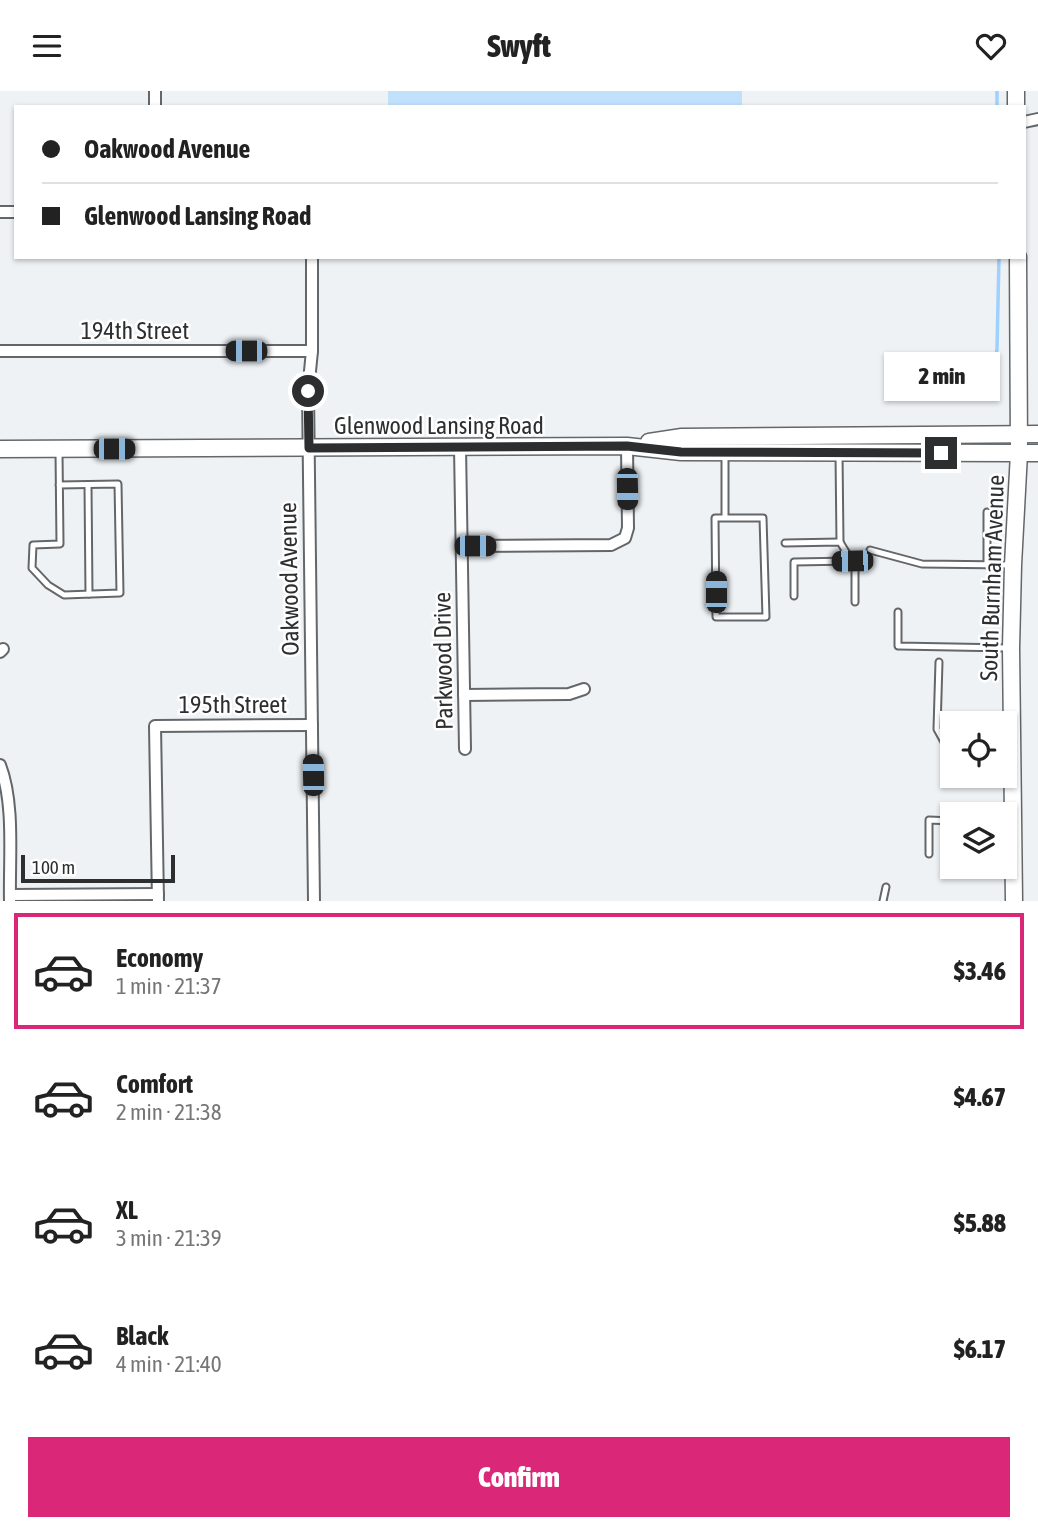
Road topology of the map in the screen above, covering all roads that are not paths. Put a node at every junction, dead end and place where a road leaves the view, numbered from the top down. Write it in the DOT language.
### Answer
graph roads {
  1 [pos="312,259"];
  2 [pos="1018,259"];
  3 [pos="0,351"];
  4 [pos="312,351"];
  5 [pos="1019,434"];
  6 [pos="1038,434"];
  7 [pos="627,446"];
  8 [pos="460,447"];
  9 [pos="309,448"];
  10 [pos="0,449"];
  11 [pos="59,449"];
  12 [pos="724,451"];
  13 [pos="1019,453"];
  14 [pos="1038,453"];
  15 [pos="839,454"];
  16 [pos="59,485"];
  17 [pos="88,485"];
  18 [pos="987,512"];
  19 [pos="725,518"];
  20 [pos="840,542"];
  21 [pos="785,543"];
  22 [pos="462,546"];
  23 [pos="870,550"];
  24 [pos="852,561"];
  25 [pos="987,565"];
  26 [pos="1013,565"];
  27 [pos="89,594"];
  28 [pos="794,596"];
  29 [pos="855,602"];
  30 [pos="898,613"];
  31 [pos="1012,648"];
  32 [pos="939,662"];
  33 [pos="584,689"];
  34 [pos="464,695"];
  35 [pos="1010,711"];
  36 [pos="312,725"];
  37 [pos="940,734"];
  38 [pos="465,749"];
  39 [pos="0,765"];
  40 [pos="940,821"];
  41 [pos="929,854"];
  42 [pos="1013,879"];
  43 [pos="886,887"];
  44 [pos="158,897"];
  45 [pos="10,898"];
  46 [pos="314,901"];
  47 [pos="883,901"];
  48 [pos="1014,901"];
  1 -- 4 [label="street, Oakwood Avenue"];
  2 -- 5 [label="main road, South Burnham Avenue"];
  3 -- 4 [label="street, 194th Street"];
  4 -- 9 [label="street, Oakwood Avenue"];
  5 -- 6 [label="main road, Glenwood Lansing Road"];
  5 -- 7 [label="main road, Glenwood Lansing Road"];
  5 -- 13 [label="main road, South Burnham Avenue"];
  7 -- 8 [label="main road, Glenwood Lansing Road"];
  7 -- 12 [label="main road, Glenwood Lansing Road"];
  7 -- 22 [label="street"];
  8 -- 9 [label="main road, Glenwood Lansing Road"];
  8 -- 22 [label="street, Parkwood Drive"];
  9 -- 11 [label="main road, Glenwood Lansing Road"];
  9 -- 36 [label="street, Oakwood Avenue"];
  10 -- 11 [label="main road, Glenwood Lansing Road"];
  11 -- 16 [label="lane"];
  12 -- 15 [label="main road, Glenwood Lansing Road"];
  12 -- 19 [label="lane"];
  13 -- 14 [label="main road, Glenwood Lansing Road"];
  13 -- 15 [label="main road, Glenwood Lansing Road"];
  13 -- 26 [label="main road, South Burnham Avenue"];
  15 -- 20 [label="lane"];
  16 -- 17 [label="lane"];
  16 -- 27 [label="lane"];
  17 -- 27 [label="lane"];
  17 -- 27 [label="lane"];
  18 -- 25 [label="lane"];
  19 -- 19 [label="lane"];
  20 -- 21 [label="lane"];
  20 -- 24 [label="lane"];
  22 -- 34 [label="street, Parkwood Drive"];
  23 -- 25 [label="lane"];
  24 -- 28 [label="lane"];
  24 -- 29 [label="lane"];
  25 -- 26 [label="lane"];
  26 -- 31 [label="main road, South Burnham Avenue"];
  30 -- 31 [label="lane"];
  31 -- 35 [label="main road, South Burnham Avenue"];
  32 -- 37 [label="lane"];
  33 -- 34 [label="street"];
  34 -- 38 [label="street, Parkwood Drive"];
  36 -- 44 [label="street, 195th Street"];
  36 -- 46 [label="street, Oakwood Avenue"];
  39 -- 45 [label="street"];
  40 -- 41 [label="lane"];
  42 -- 48 [label="main road, South Burnham Avenue"];
  43 -- 47 [label="lane"];
  44 -- 45 [label="street"];
}
